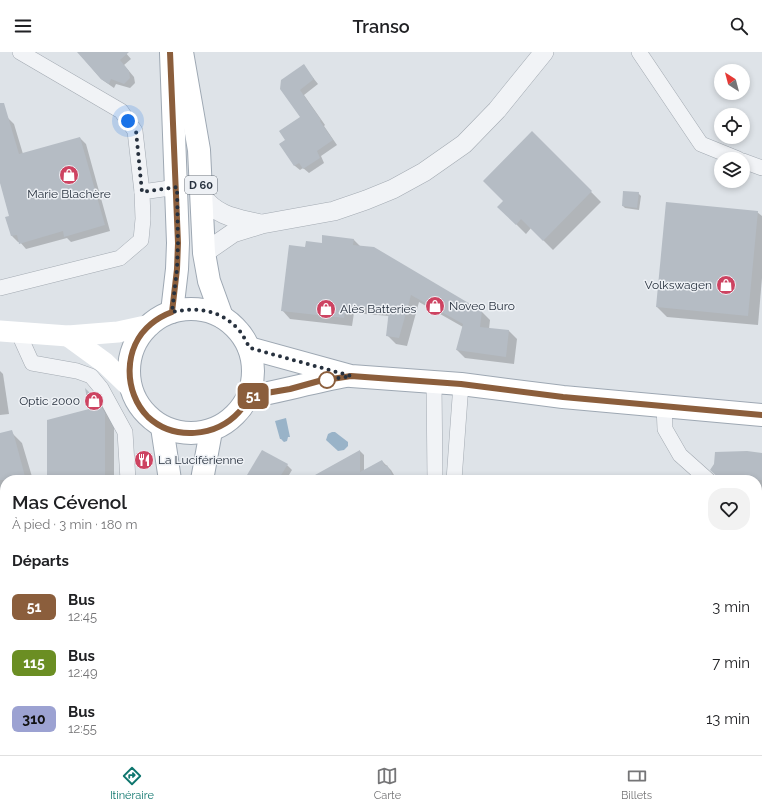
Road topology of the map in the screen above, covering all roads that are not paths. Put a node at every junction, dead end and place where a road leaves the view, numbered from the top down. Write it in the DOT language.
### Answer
graph roads {
  1 [pos="20,52"];
  2 [pos="170,52"];
  3 [pos="182,52"];
  4 [pos="544,52"];
  5 [pos="639,52"];
  6 [pos="720,152"];
  7 [pos="750,164"];
  8 [pos="762,168"];
  9 [pos="177,187"];
  10 [pos="142,192"];
  11 [pos="202,196"];
  12 [pos="262,224"];
  13 [pos="204,254"];
  14 [pos="0,286"];
  15 [pos="172,312"];
  16 [pos="222,317"];
  17 [pos="150,325"];
  18 [pos="9,331"];
  19 [pos="68,336"];
  20 [pos="250,348"];
  21 [pos="351,376"];
  22 [pos="434,383"];
  23 [pos="461,384"];
  24 [pos="131,388"];
  25 [pos="249,396"];
  26 [pos="664,406"];
  27 [pos="762,415"];
  28 [pos="162,427"];
  29 [pos="211,431"];
  30 [pos="128,475"];
  31 [pos="169,475"];
  32 [pos="203,475"];
  33 [pos="436,475"];
  34 [pos="454,475"];
  35 [pos="703,475"];
  1 -- 10 [label="street"];
  2 -- 9 [label="main road, D 60"];
  3 -- 11 [label="main road, D 60"];
  4 -- 12 [label="street"];
  5 -- 6 [label="street"];
  7 -- 8 [label="street"];
  9 -- 10 [label="street"];
  9 -- 15 [label="main road, D 60"];
  10 -- 14 [label="street"];
  11 -- 12 [label="street"];
  11 -- 13 [label="main road, D 60"];
  12 -- 13 [label="street"];
  13 -- 16 [label="main road, D 60"];
  15 -- 16 [label="main road"];
  15 -- 17 [label="main road"];
  16 -- 20 [label="main road"];
  17 -- 19 [label="main road"];
  17 -- 24 [label="main road"];
  18 -- 19 [label="main road"];
  18 -- 30 [label="street"];
  19 -- 24 [label="main road"];
  20 -- 21 [label="main road"];
  20 -- 25 [label="main road"];
  21 -- 22 [label="main road"];
  21 -- 25 [label="main road"];
  22 -- 23 [label="main road"];
  22 -- 33 [label="street"];
  23 -- 26 [label="main road"];
  23 -- 34 [label="street"];
  24 -- 28 [label="main road"];
  25 -- 29 [label="main road"];
  26 -- 27 [label="main road"];
  26 -- 35 [label="street"];
  28 -- 29 [label="main road"];
  28 -- 31 [label="main road"];
  29 -- 32 [label="main road"];
}
